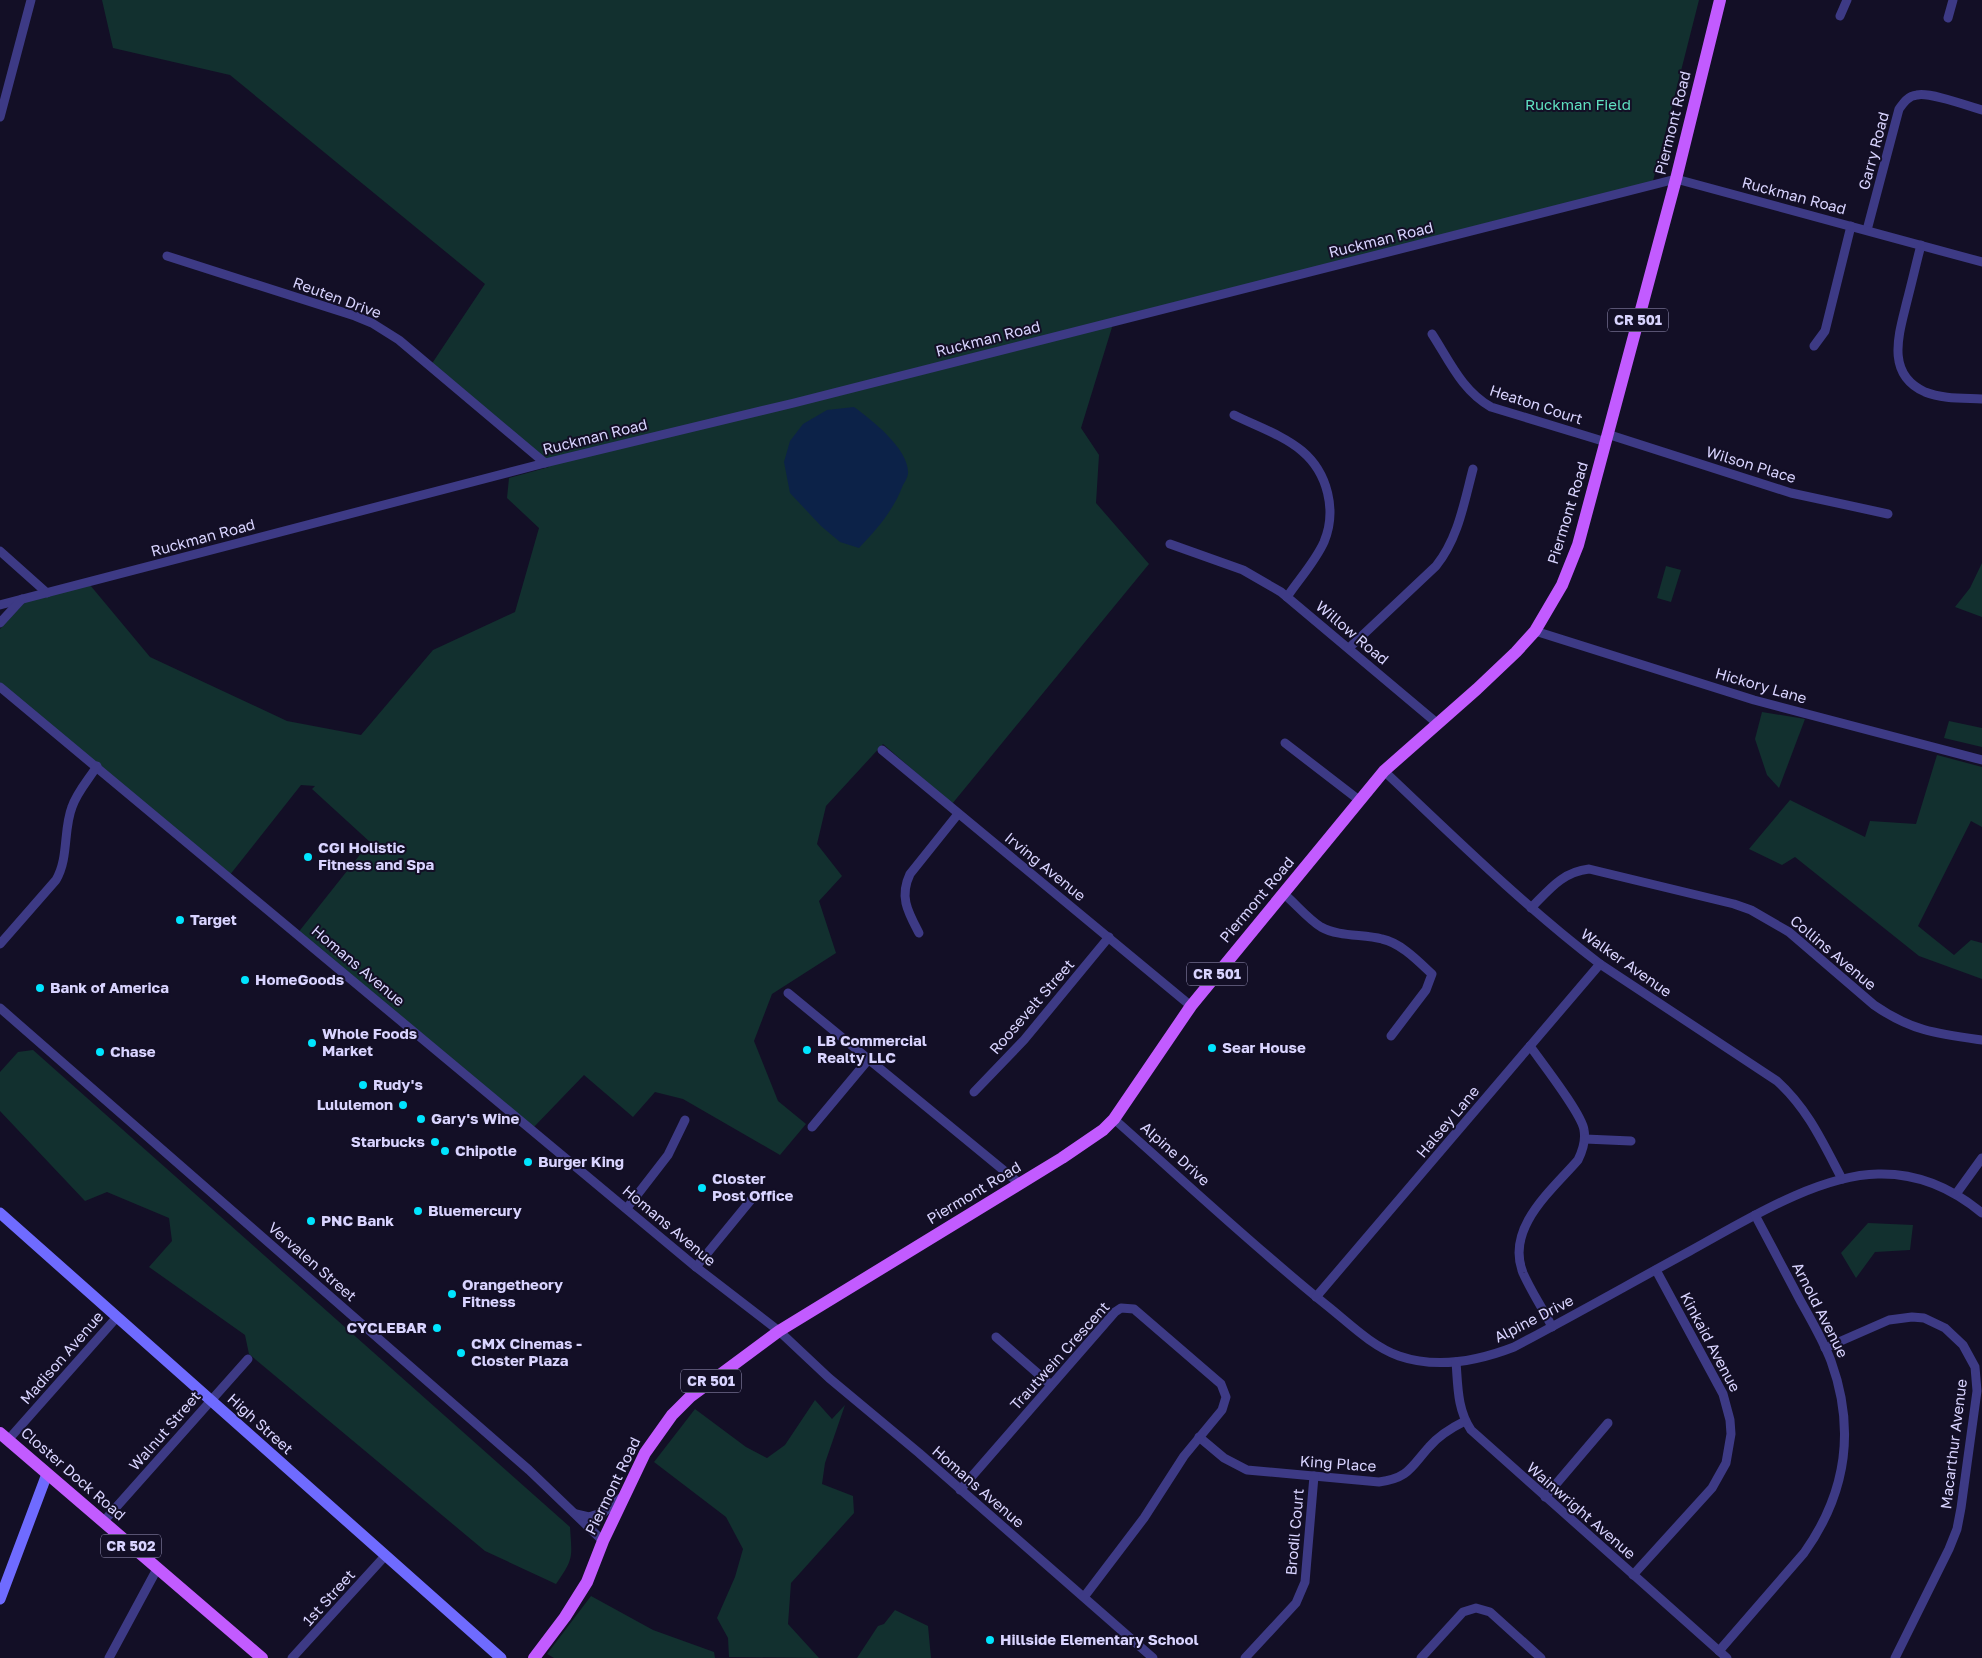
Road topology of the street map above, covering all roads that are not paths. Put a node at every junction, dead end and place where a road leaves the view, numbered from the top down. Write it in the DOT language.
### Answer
graph roads {
  1 [pos="31,0"];
  2 [pos="1720,0"];
  3 [pos="1847,0"];
  4 [pos="1953,0"];
  5 [pos="1840,16"];
  6 [pos="1948,18"];
  7 [pos="1982,110"];
  8 [pos="0,117"];
  9 [pos="1676,179"];
  10 [pos="1851,226"];
  11 [pos="1867,230"];
  12 [pos="1921,245"];
  13 [pos="167,256"];
  14 [pos="1982,262"];
  15 [pos="1432,334"];
  16 [pos="1814,346"];
  17 [pos="1982,399"];
  18 [pos="1234,415"];
  19 [pos="1607,438"];
  20 [pos="545,463"];
  21 [pos="1473,469"];
  22 [pos="1888,514"];
  23 [pos="1170,544"];
  24 [pos="0,551"];
  25 [pos="47,593"];
  26 [pos="1287,597"];
  27 [pos="22,599"];
  28 [pos="0,605"];
  29 [pos="0,623"];
  30 [pos="1535,631"];
  31 [pos="1350,648"];
  32 [pos="0,687"];
  33 [pos="1438,724"];
  34 [pos="1285,743"];
  35 [pos="882,750"];
  36 [pos="1982,760"];
  37 [pos="97,766"];
  38 [pos="1384,771"];
  39 [pos="1359,800"];
  40 [pos="958,814"];
  41 [pos="1284,894"];
  42 [pos="1531,908"];
  43 [pos="919,933"];
  44 [pos="1109,938"];
  45 [pos="0,944"];
  46 [pos="1600,964"];
  47 [pos="788,993"];
  48 [pos="1191,1006"];
  49 [pos="0,1008"];
  50 [pos="1391,1036"];
  51 [pos="1982,1040"];
  52 [pos="1530,1046"];
  53 [pos="868,1060"];
  54 [pos="974,1092"];
  55 [pos="1114,1119"];
  56 [pos="685,1120"];
  57 [pos="812,1127"];
  58 [pos="1585,1139"];
  59 [pos="1631,1141"];
  60 [pos="1982,1158"];
  61 [pos="1842,1179"];
  62 [pos="1019,1184"];
  63 [pos="1956,1194"];
  64 [pos="755,1196"];
  65 [pos="626,1208"];
  66 [pos="0,1213"];
  67 [pos="1982,1213"];
  68 [pos="1755,1215"];
  69 [pos="696,1267"];
  70 [pos="1656,1270"];
  71 [pos="1316,1297"];
  72 [pos="117,1317"];
  73 [pos="1552,1327"];
  74 [pos="779,1331"];
  75 [pos="996,1337"];
  76 [pos="1826,1348"];
  77 [pos="248,1359"];
  78 [pos="1456,1362"];
  79 [pos="1051,1385"];
  80 [pos="210,1400"];
  81 [pos="1465,1421"];
  82 [pos="1608,1423"];
  83 [pos="4,1436"];
  84 [pos="1199,1437"];
  85 [pos="47,1474"];
  86 [pos="1314,1476"];
  87 [pos="960,1490"];
  88 [pos="624,1496"];
  89 [pos="1545,1497"];
  90 [pos="574,1513"];
  91 [pos="103,1522"];
  92 [pos="603,1541"];
  93 [pos="385,1556"];
  94 [pos="157,1569"];
  95 [pos="1633,1575"];
  96 [pos="1084,1597"];
  97 [pos="0,1599"];
  98 [pos="1719,1651"];
  99 [pos="109,1658"];
  100 [pos="262,1658"];
  101 [pos="292,1658"];
  102 [pos="501,1658"];
  103 [pos="534,1658"];
  104 [pos="1153,1658"];
  105 [pos="1245,1658"];
  106 [pos="1421,1658"];
  107 [pos="1541,1658"];
  108 [pos="1726,1658"];
  109 [pos="1896,1658"];
  1 -- 8 [label="street"];
  2 -- 9 [label="main road, Piermont Road / CR 501"];
  3 -- 5 [label="street"];
  4 -- 6 [label="street"];
  7 -- 11 [label="street, Garry Road"];
  9 -- 10 [label="street, Ruckman Road"];
  9 -- 19 [label="main road, Piermont Road / CR 501"];
  9 -- 20 [label="street, Ruckman Road"];
  10 -- 11 [label="street, Ruckman Road"];
  10 -- 16 [label="street"];
  11 -- 12 [label="street, Ruckman Road"];
  12 -- 14 [label="street, Ruckman Road"];
  12 -- 17 [label="street"];
  13 -- 20 [label="street, Reuten Drive"];
  15 -- 19 [label="street, Heaton Court"];
  18 -- 26 [label="street"];
  19 -- 22 [label="street, Wilson Place"];
  19 -- 30 [label="main road, Piermont Road / CR 501"];
  20 -- 25 [label="street, Ruckman Road"];
  21 -- 31 [label="street"];
  23 -- 26 [label="street, Willow Road"];
  24 -- 25 [label="street"];
  25 -- 27 [label="street, Ruckman Road"];
  26 -- 31 [label="street, Willow Road"];
  27 -- 28 [label="street, Ruckman Road"];
  27 -- 29 [label="street"];
  30 -- 33 [label="main road, Piermont Road / CR 501"];
  30 -- 36 [label="street, Hickory Lane"];
  31 -- 33 [label="street, Willow Road"];
  32 -- 37 [label="street, Homans Avenue"];
  33 -- 38 [label="main road, Piermont Road / CR 501"];
  34 -- 39 [label="street"];
  35 -- 40 [label="street, Irving Avenue"];
  37 -- 45 [label="street"];
  37 -- 65 [label="street, Homans Avenue"];
  38 -- 39 [label="main road, Piermont Road / CR 501"];
  38 -- 42 [label="street, Walker Avenue"];
  39 -- 41 [label="main road, Piermont Road / CR 501"];
  40 -- 43 [label="street"];
  40 -- 44 [label="street, Irving Avenue"];
  41 -- 48 [label="main road, Piermont Road / CR 501"];
  41 -- 50 [label="street"];
  42 -- 46 [label="street, Walker Avenue"];
  42 -- 51 [label="street, Collins Avenue"];
  44 -- 48 [label="street, Irving Avenue"];
  44 -- 54 [label="street, Roosevelt Street"];
  46 -- 52 [label="street, Halsey Lane"];
  46 -- 61 [label="street, Walker Avenue"];
  47 -- 53 [label="street"];
  48 -- 55 [label="main road, Piermont Road / CR 501"];
  49 -- 90 [label="street, Vervalen Street"];
  52 -- 58 [label="street"];
  52 -- 71 [label="street, Halsey Lane"];
  53 -- 57 [label="street"];
  53 -- 62 [label="street"];
  55 -- 62 [label="main road, Piermont Road / CR 501"];
  55 -- 71 [label="street, Alpine Drive"];
  56 -- 65 [label="street"];
  58 -- 59 [label="street"];
  58 -- 73 [label="street"];
  60 -- 63 [label="street"];
  61 -- 63 [label="street, Alpine Drive"];
  61 -- 68 [label="street, Alpine Drive"];
  62 -- 74 [label="main road, Piermont Road / CR 501"];
  63 -- 67 [label="street, Alpine Drive"];
  64 -- 69 [label="street"];
  65 -- 69 [label="street, Homans Avenue"];
  66 -- 72 [label="street, High Street"];
  68 -- 70 [label="street, Alpine Drive"];
  68 -- 76 [label="street, Arnold Avenue"];
  69 -- 74 [label="street, Homans Avenue"];
  70 -- 73 [label="street, Alpine Drive"];
  70 -- 95 [label="street, Kinkaid Avenue"];
  71 -- 78 [label="street, Alpine Drive"];
  72 -- 80 [label="street, High Street"];
  72 -- 83 [label="street, Madison Avenue"];
  73 -- 78 [label="street, Alpine Drive"];
  74 -- 87 [label="street, Homans Avenue"];
  74 -- 88 [label="main road, Piermont Road / CR 501"];
  75 -- 79 [label="street"];
  76 -- 98 [label="street, Arnold Avenue"];
  76 -- 109 [label="street, Macarthur Avenue"];
  77 -- 80 [label="street, Walnut Street"];
  78 -- 81 [label="street, Wainwright Avenue"];
  79 -- 84 [label="street, Trautwein Crescent"];
  79 -- 87 [label="street, Trautwein Crescent"];
  80 -- 91 [label="street, Walnut Street"];
  80 -- 93 [label="street, High Street"];
  81 -- 86 [label="street, King Place"];
  81 -- 89 [label="street, Wainwright Avenue"];
  82 -- 89 [label="street"];
  83 -- 85 [label="main road, Closter Dock Road / CR 502"];
  84 -- 86 [label="street, King Place"];
  84 -- 96 [label="street, Trautwein Crescent"];
  85 -- 91 [label="main road, Closter Dock Road / CR 502"];
  85 -- 97 [label="street"];
  86 -- 105 [label="street, Brodil Court"];
  87 -- 96 [label="street, Homans Avenue"];
  88 -- 90 [label="street"];
  88 -- 92 [label="main road, Piermont Road / CR 501"];
  89 -- 95 [label="street, Wainwright Avenue"];
  90 -- 92 [label="street, Vervalen Street"];
  91 -- 94 [label="main road, Closter Dock Road / CR 502"];
  92 -- 103 [label="main road, Piermont Road / CR 501"];
  93 -- 101 [label="street, 1st Street"];
  93 -- 102 [label="street, High Street"];
  94 -- 99 [label="street"];
  94 -- 100 [label="main road, Closter Dock Road / CR 502"];
  95 -- 98 [label="street, Wainwright Avenue"];
  96 -- 104 [label="street, Homans Avenue"];
  98 -- 108 [label="street, Wainwright Avenue"];
  106 -- 107 [label="street"];
}
